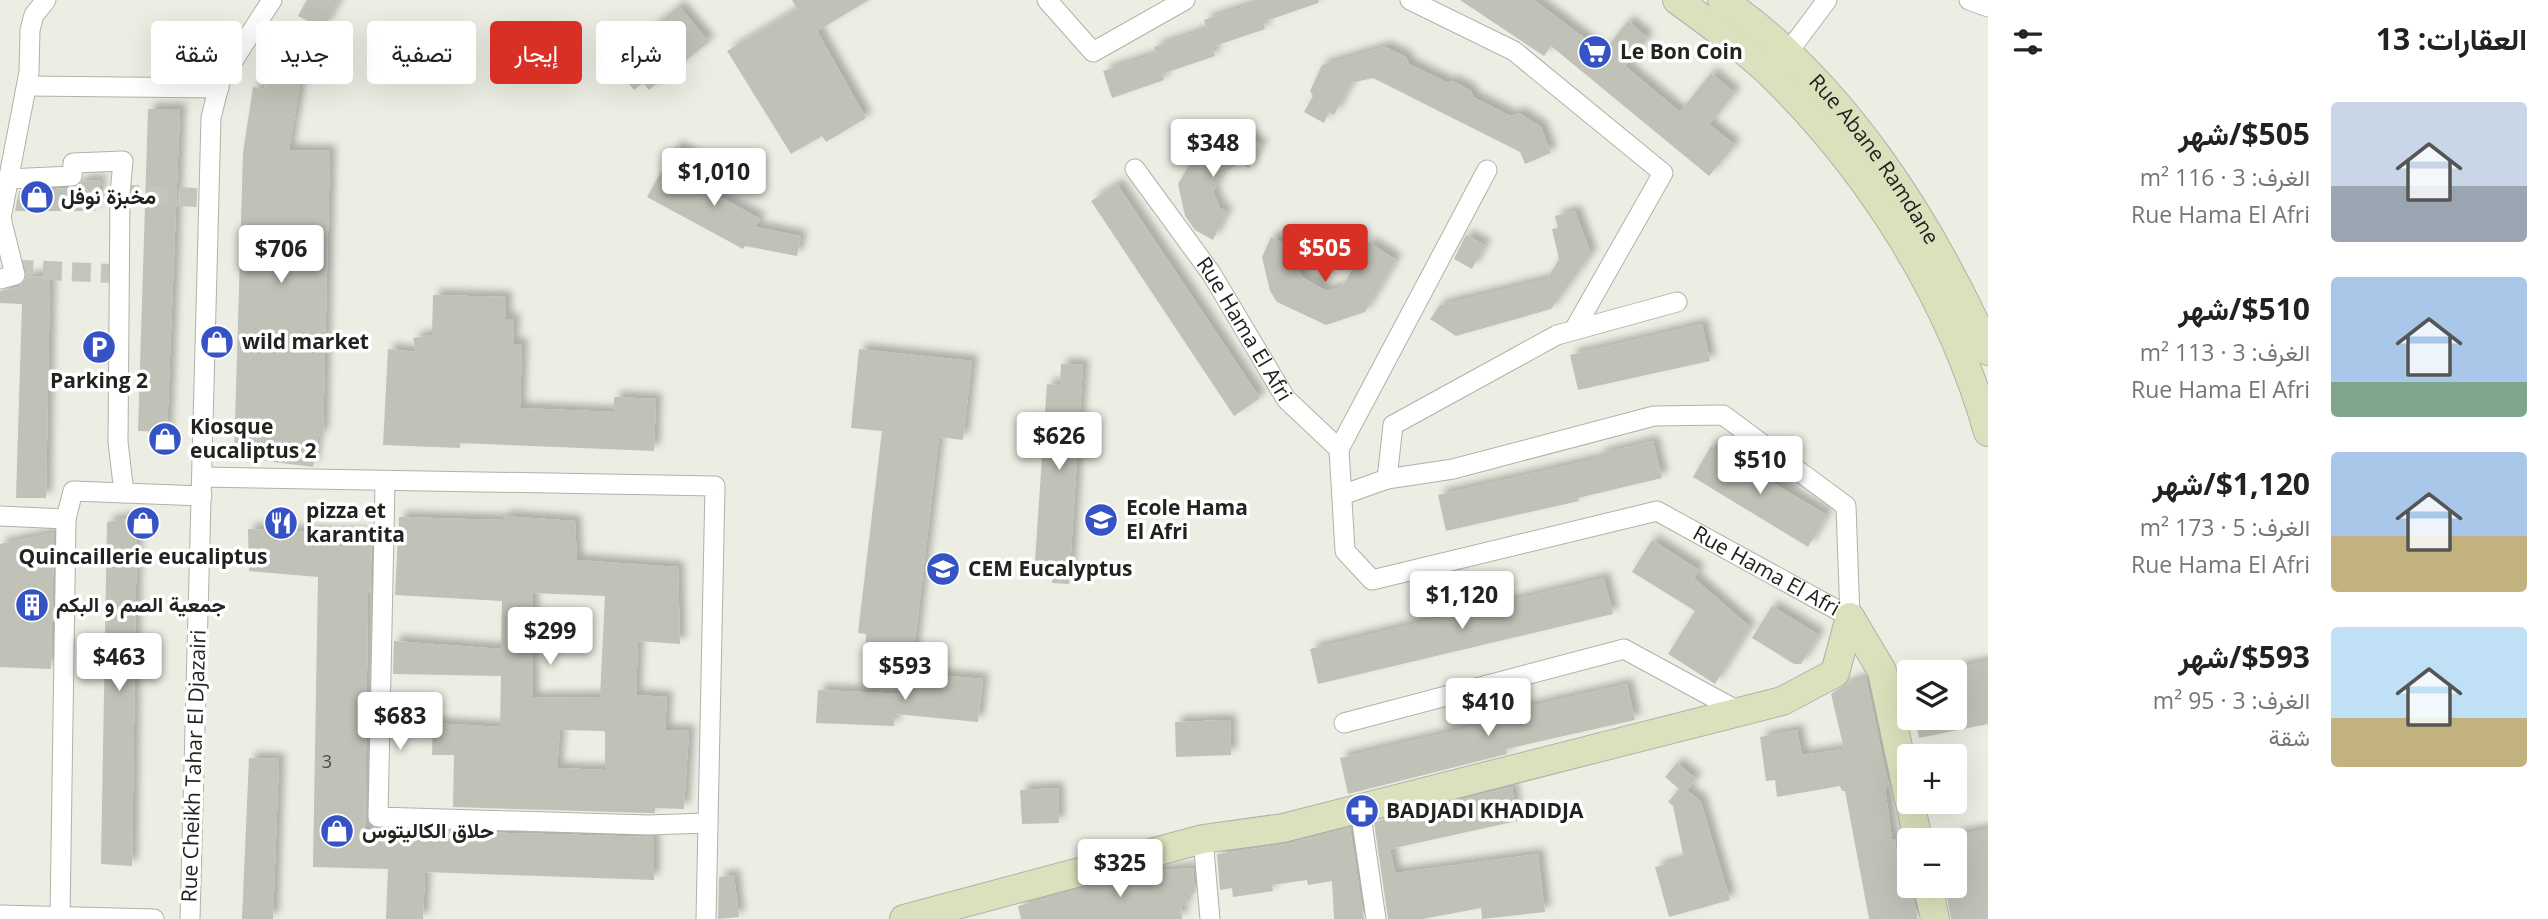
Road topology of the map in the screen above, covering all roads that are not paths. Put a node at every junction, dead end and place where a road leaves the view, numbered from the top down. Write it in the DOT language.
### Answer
graph roads {
  1 [pos="46,0"];
  2 [pos="272,0"];
  3 [pos="1047,0"];
  4 [pos="1185,0"];
  5 [pos="1410,0"];
  6 [pos="1677,0"];
  7 [pos="1722,0"];
  8 [pos="1827,0"];
  9 [pos="1969,0"];
  10 [pos="1988,7"];
  11 [pos="1788,52"];
  12 [pos="1772,76"];
  13 [pos="27,86"];
  14 [pos="219,88"];
  15 [pos="1135,169"];
  16 [pos="1487,170"];
  17 [pos="7,179"];
  18 [pos="0,279"];
  19 [pos="1677,302"];
  20 [pos="1574,330"];
  21 [pos="1988,351"];
  22 [pos="1988,432"];
  23 [pos="1339,449"];
  24 [pos="1387,479"];
  25 [pos="385,482"];
  26 [pos="202,486"];
  27 [pos="124,493"];
  28 [pos="1342,495"];
  29 [pos="0,516"];
  30 [pos="66,519"];
  31 [pos="1850,617"];
  32 [pos="1740,712"];
  33 [pos="1345,723"];
  34 [pos="1898,744"];
  35 [pos="1360,809"];
  36 [pos="708,823"];
  37 [pos="1203,839"];
  38 [pos="1931,898"];
  39 [pos="0,915"];
  40 [pos="60,917"];
  41 [pos="153,919"];
  42 [pos="190,919"];
  43 [pos="706,919"];
  44 [pos="904,919"];
  45 [pos="1210,919"];
  46 [pos="1376,919"];
  47 [pos="1935,919"];
  1 -- 13 [label="street"];
  2 -- 14 [label="street, Rue Cheikh Tahar El Djazairi"];
  3 -- 4 [label="street"];
  5 -- 20 [label="street"];
  6 -- 12 [label="street"];
  7 -- 11 [label="street, Rue Abane Ramdane"];
  8 -- 11 [label="street"];
  9 -- 10 [label="street"];
  11 -- 12 [label="street"];
  11 -- 21 [label="street, Rue Abane Ramdane"];
  12 -- 22 [label="street"];
  13 -- 14 [label="street"];
  13 -- 17 [label="street"];
  14 -- 26 [label="street, Rue Cheikh Tahar El Djazairi"];
  15 -- 23 [label="street, Rue Hama El Afri"];
  16 -- 23 [label="street"];
  17 -- 18 [label="street"];
  17 -- 27 [label="street"];
  19 -- 20 [label="street"];
  20 -- 24 [label="street"];
  23 -- 28 [label="street, Rue Hama El Afri"];
  24 -- 28 [label="street"];
  24 -- 31 [label="street"];
  25 -- 26 [label="street"];
  25 -- 36 [label="street"];
  25 -- 36 [label="street"];
  26 -- 27 [label="street"];
  26 -- 42 [label="street, Rue Cheikh Tahar El Djazairi"];
  27 -- 30 [label="street"];
  28 -- 31 [label="street, Rue Hama El Afri"];
  29 -- 30 [label="street"];
  30 -- 40 [label="street"];
  31 -- 32 [label="street, Rue Hama El Afri"];
  31 -- 34 [label="street"];
  32 -- 33 [label="street"];
  32 -- 35 [label="street, Rue Hama El Afri"];
  35 -- 37 [label="street, Rue Hama El Afri"];
  35 -- 46 [label="street"];
  36 -- 43 [label="street"];
  37 -- 44 [label="street, Rue Hama El Afri"];
  37 -- 45 [label="street"];
  38 -- 47 [label="street"];
  39 -- 40 [label="street"];
  40 -- 41 [label="street"];
}
